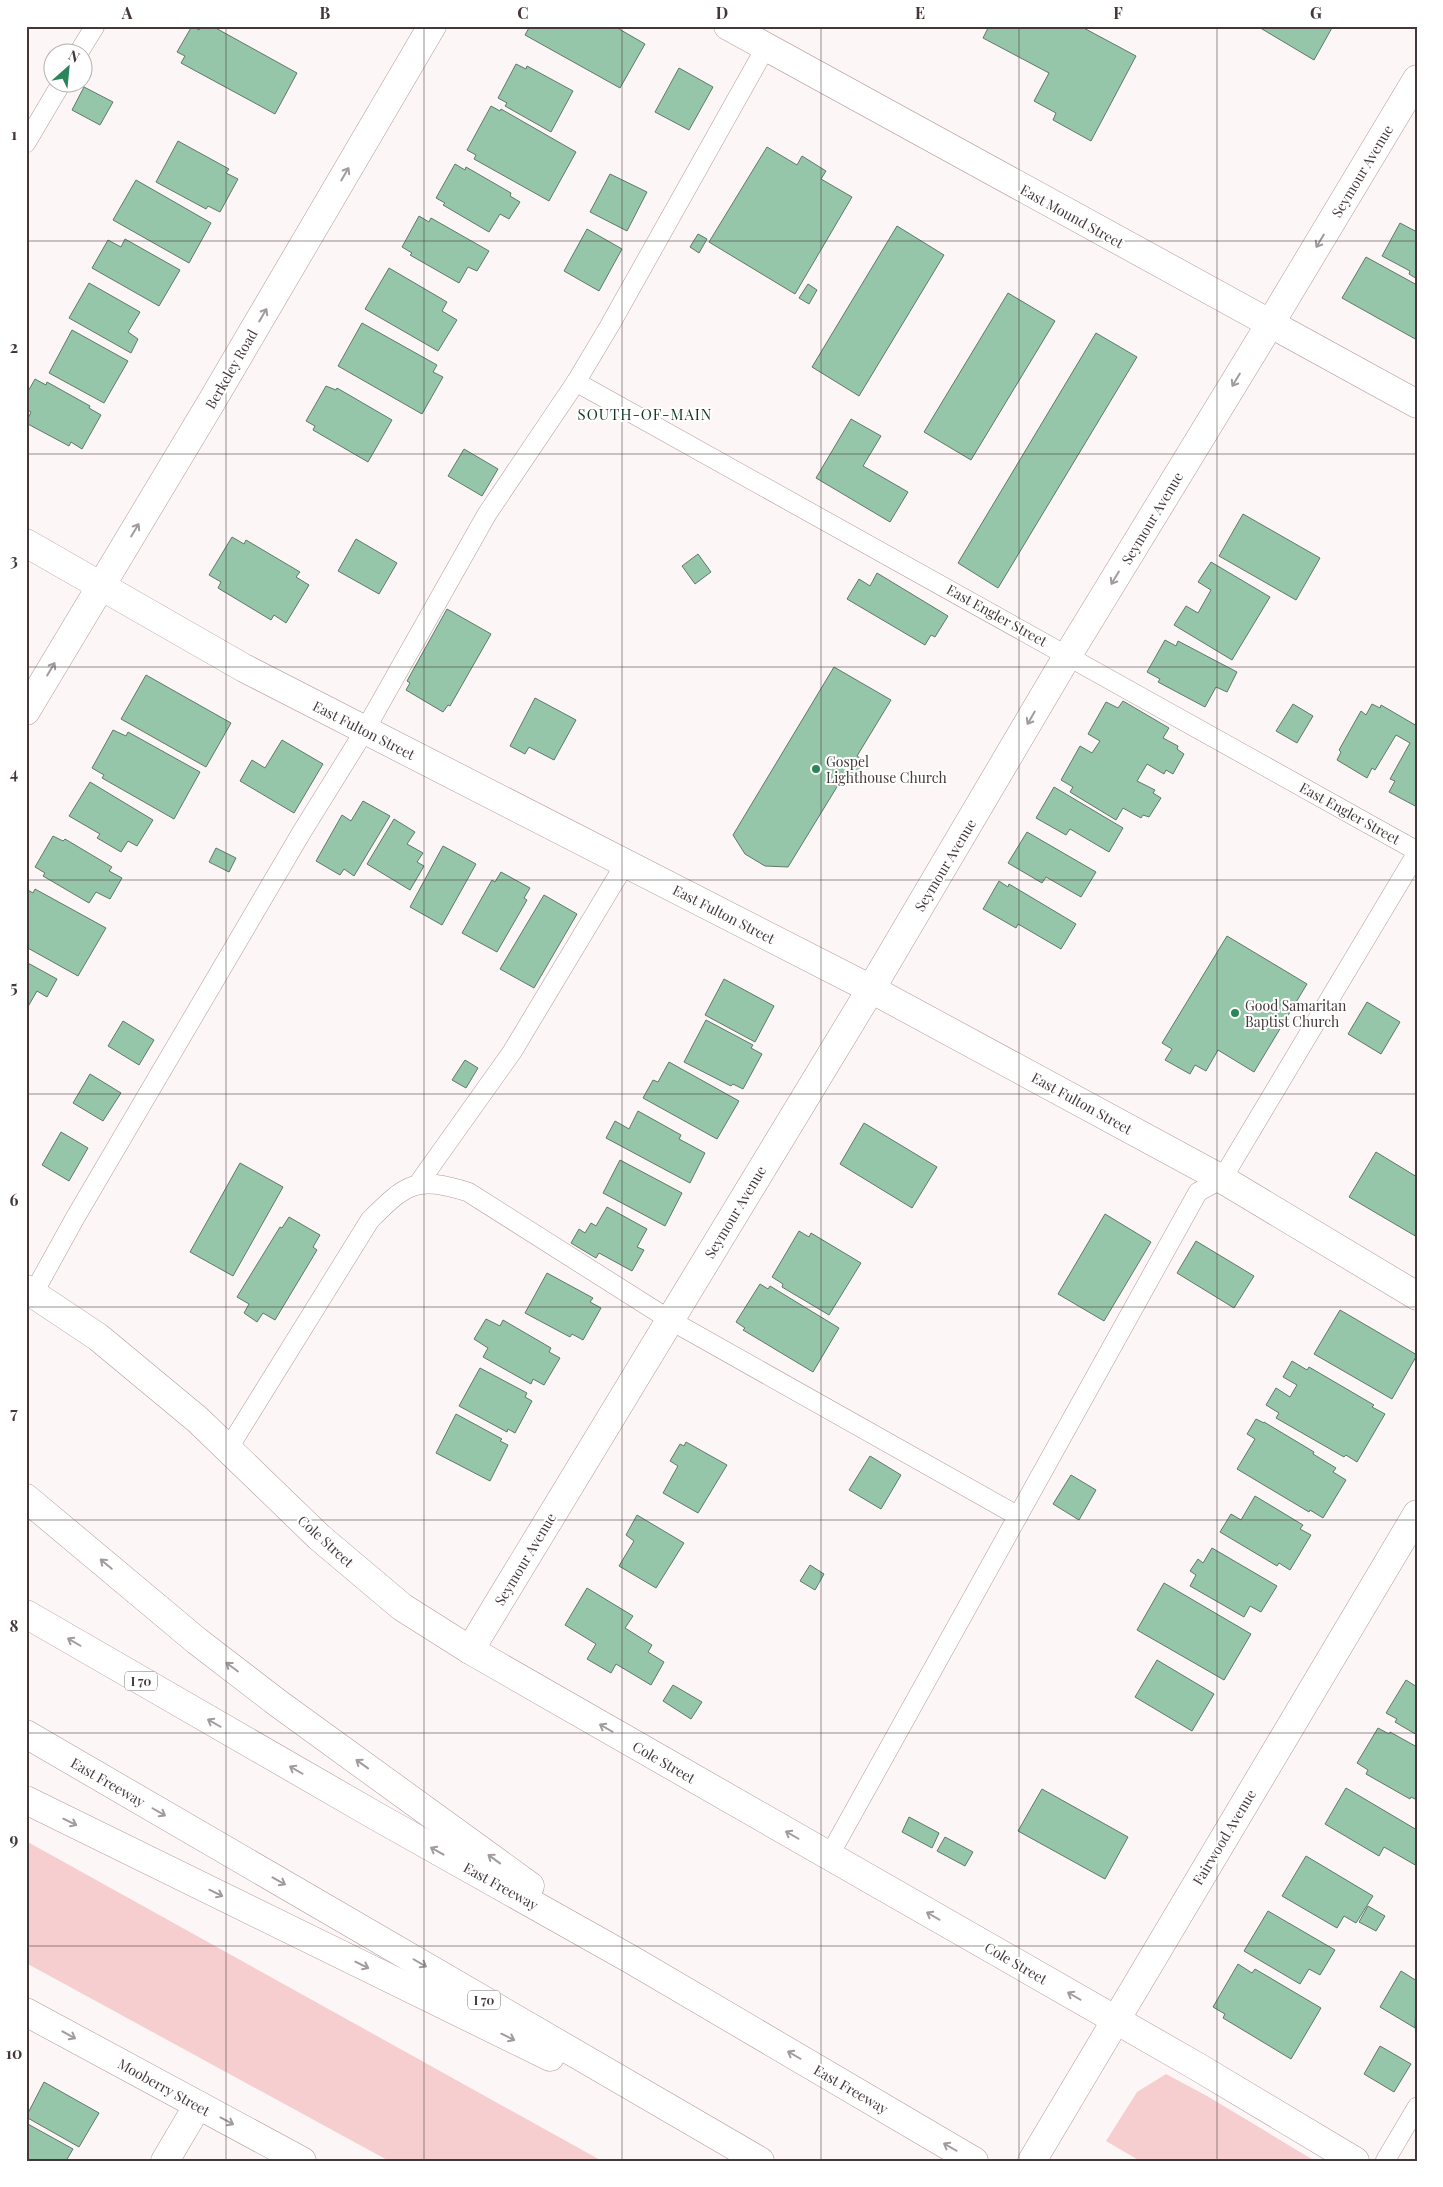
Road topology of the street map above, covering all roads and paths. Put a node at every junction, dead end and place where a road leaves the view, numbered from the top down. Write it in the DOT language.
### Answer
graph roads {
  1 [pos="95,26"];
  2 [pos="432,26"];
  3 [pos="728,26"];
  4 [pos="85,42"];
  5 [pos="766,47"];
  6 [pos="1417,79"];
  7 [pos="56,92"];
  8 [pos="26,143"];
  9 [pos="1270,324"];
  10 [pos="576,382"];
  11 [pos="1417,404"];
  12 [pos="26,543"];
  13 [pos="102,586"];
  14 [pos="1068,655"];
  15 [pos="26,711"];
  16 [pos="365,730"];
  17 [pos="1417,852"];
  18 [pos="625,864"];
  19 [pos="871,989"];
  20 [pos="1222,1180"];
  21 [pos="418,1184"];
  22 [pos="30,1292"];
  23 [pos="1417,1296"];
  24 [pos="670,1320"];
  25 [pos="228,1449"];
  26 [pos="26,1498"];
  27 [pos="1417,1514"];
  28 [pos="1018,1516"];
  29 [pos="26,1614"];
  30 [pos="470,1650"];
  31 [pos="26,1734"];
  32 [pos="26,1800"];
  33 [pos="829,1856"];
  34 [pos="632,1960"];
  35 [pos="26,2012"];
  36 [pos="1117,2020"];
  37 [pos="198,2105"];
  38 [pos="1417,2107"];
  39 [pos="165,2161"];
  40 [pos="302,2161"];
  41 [pos="760,2161"];
  42 [pos="974,2161"];
  43 [pos="1032,2161"];
  44 [pos="1355,2161"];
  45 [pos="1385,2161"];
  1 -- 4 [label="lane"];
  13 -- 2 [label="main road, Berkeley Road, one-way"];
  3 -- 5 [label="main road, East Mound Street"];
  5 -- 9 [label="main road, East Mound Street"];
  5 -- 10 [label="lane"];
  6 -- 9 [label="main road, Seymour Avenue, one-way"];
  7 -- 8 [label="lane"];
  9 -- 11 [label="main road, East Mound Street"];
  9 -- 14 [label="main road, Seymour Avenue, one-way"];
  10 -- 14 [label="lane, East Engler Street"];
  10 -- 16 [label="lane"];
  12 -- 13 [label="main road, East Fulton Street"];
  15 -- 13 [label="main road, Berkeley Road, one-way"];
  13 -- 16 [label="main road, East Fulton Street"];
  14 -- 17 [label="lane, East Engler Street"];
  14 -- 19 [label="main road, Seymour Avenue, one-way"];
  16 -- 18 [label="main road, East Fulton Street"];
  16 -- 22 [label="lane"];
  17 -- 20 [label="lane"];
  18 -- 19 [label="main road, East Fulton Street"];
  18 -- 21 [label="lane"];
  19 -- 20 [label="main road, East Fulton Street"];
  19 -- 24 [label="main road, Seymour Avenue"];
  20 -- 23 [label="main road, East Fulton Street"];
  20 -- 28 [label="lane"];
  21 -- 24 [label="lane"];
  21 -- 25 [label="lane"];
  22 -- 25 [label="main road, Cole Street"];
  24 -- 28 [label="lane"];
  24 -- 30 [label="main road, Seymour Avenue"];
  25 -- 30 [label="main road, Cole Street"];
  34 -- 26 [label="main road, one-way"];
  27 -- 36 [label="main road, Fairwood Avenue"];
  28 -- 33 [label="lane"];
  34 -- 29 [label="main road, East Freeway / I 70, one-way"];
  33 -- 30 [label="main road, Cole Street, one-way"];
  31 -- 41 [label="main road, East Freeway / I 70, one-way"];
  32 -- 41 [label="main road, one-way"];
  36 -- 33 [label="main road, Cole Street, one-way"];
  42 -- 34 [label="main road, East Freeway / I 70, one-way"];
  35 -- 37 [label="main road, Mooberry Street, one-way"];
  36 -- 43 [label="main road, Fairwood Avenue"];
  36 -- 44 [label="main road, Cole Street"];
  37 -- 39 [label="main road"];
  37 -- 40 [label="main road, Mooberry Street, one-way"];
  38 -- 45 [label="lane"];
}
